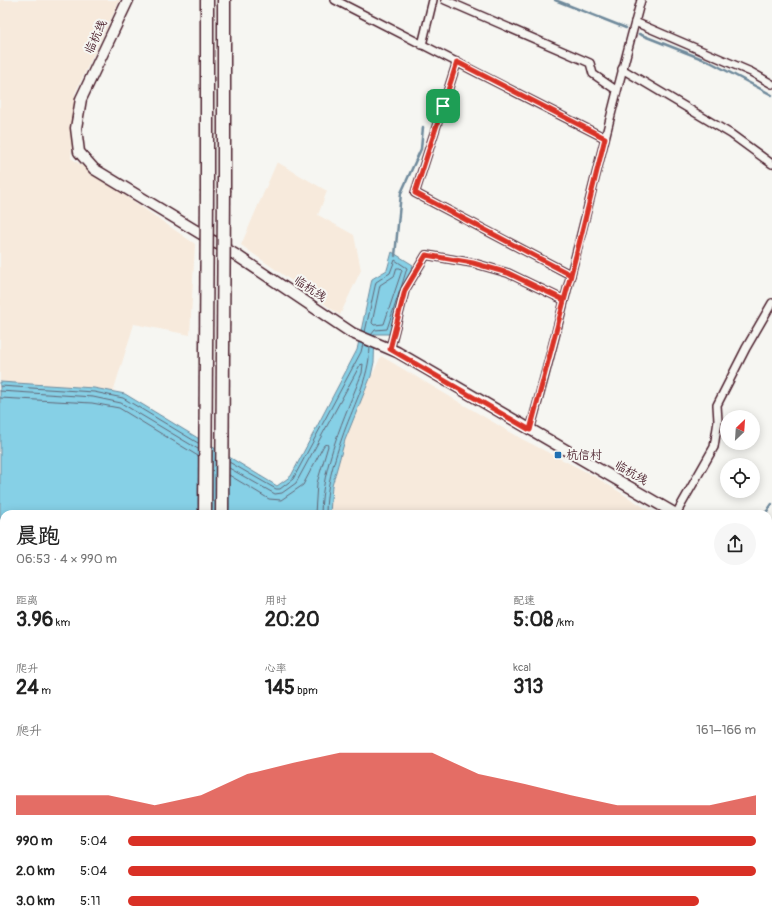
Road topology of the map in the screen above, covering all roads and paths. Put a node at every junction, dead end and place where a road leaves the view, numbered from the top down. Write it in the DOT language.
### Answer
graph roads {
  1 [pos="128,0"];
  2 [pos="207,0"];
  3 [pos="224,0"];
  4 [pos="335,0"];
  5 [pos="433,0"];
  6 [pos="445,0"];
  7 [pos="641,0"];
  8 [pos="635,22"];
  9 [pos="422,44"];
  10 [pos="457,62"];
  11 [pos="622,69"];
  12 [pos="772,84"];
  13 [pos="616,90"];
  14 [pos="605,138"];
  15 [pos="772,164"];
  16 [pos="571,275"];
  17 [pos="564,300"];
  18 [pos="772,303"];
  19 [pos="390,349"];
  20 [pos="530,430"];
  21 [pos="205,510"];
  22 [pos="222,510"];
  23 [pos="669,510"];
  24 [pos="678,510"];
  1 -- 19 [label="street, 临杭线"];
  2 -- 21 [label="main road, bridge"];
  3 -- 22 [label="main road, bridge"];
  4 -- 9 [label="street"];
  5 -- 9 [label="street"];
  6 -- 13 [label="street"];
  7 -- 8 [label="street"];
  8 -- 11 [label="street"];
  8 -- 12 [label="street"];
  9 -- 10 [label="street"];
  10 -- 14 [label="street"];
  10 -- 16 [label="street"];
  11 -- 13 [label="street"];
  11 -- 15 [label="street"];
  13 -- 14 [label="street"];
  14 -- 16 [label="street"];
  16 -- 17 [label="street"];
  17 -- 19 [label="street"];
  17 -- 20 [label="street"];
  18 -- 24 [label="street"];
  19 -- 20 [label="street, 临杭线"];
  20 -- 23 [label="street, 临杭线"];
}
